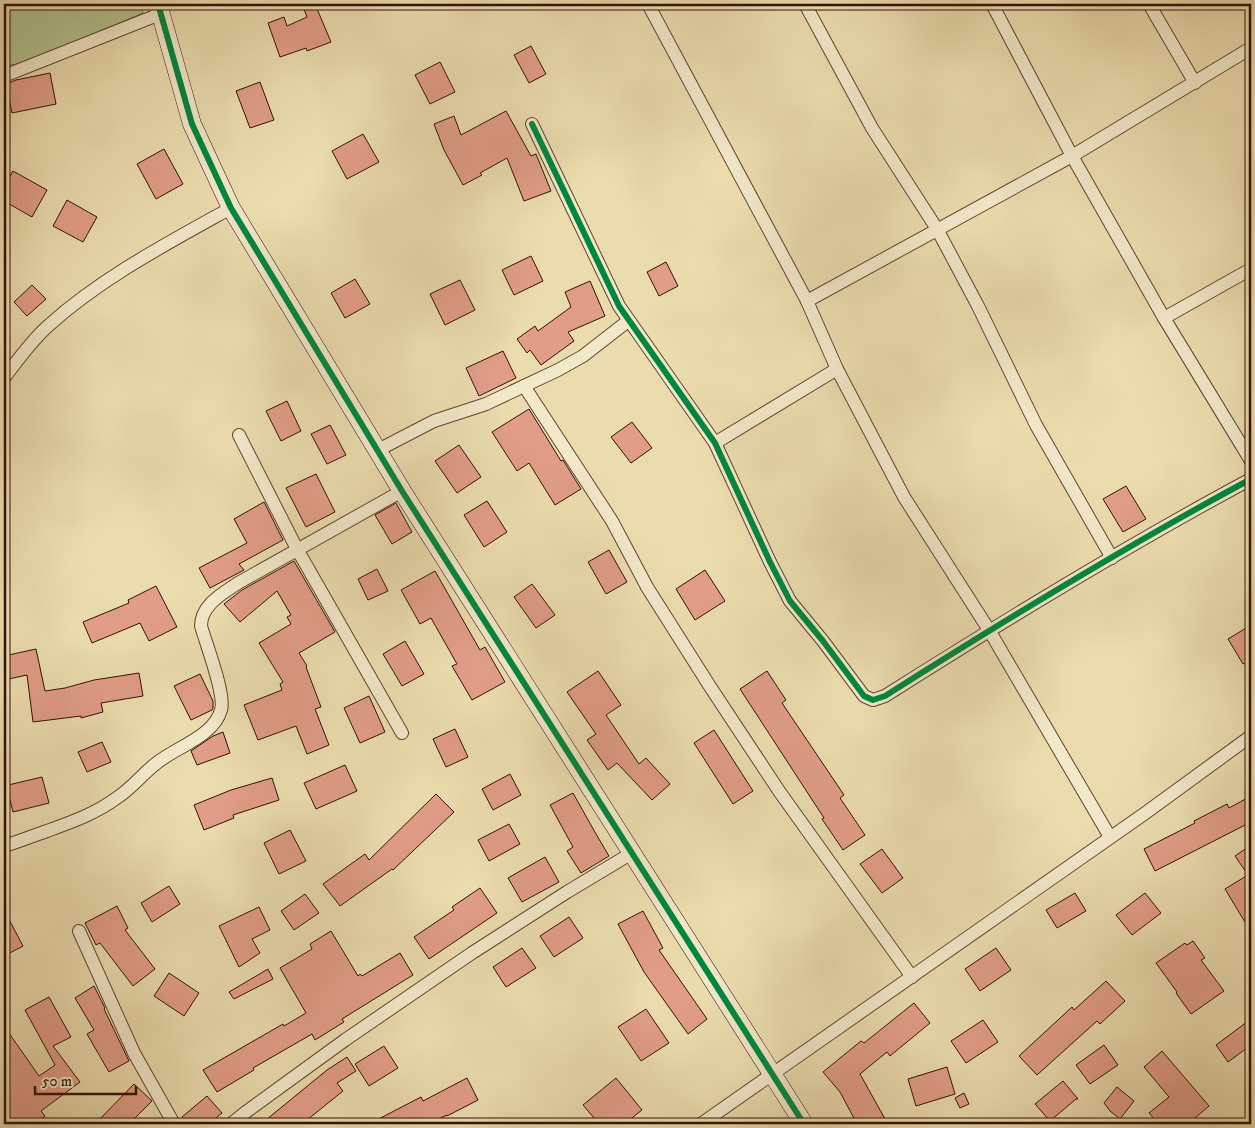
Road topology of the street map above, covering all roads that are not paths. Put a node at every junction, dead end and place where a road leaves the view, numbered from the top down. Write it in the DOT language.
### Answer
graph roads {
  1 [pos="648,4"];
  2 [pos="805,4"];
  3 [pos="992,4"];
  4 [pos="1149,4"];
  5 [pos="159,9"];
  6 [pos="1251,48"];
  7 [pos="4,76"];
  8 [pos="1195,83"];
  9 [pos="532,124"];
  10 [pos="1072,156"];
  11 [pos="230,208"];
  12 [pos="937,230"];
  13 [pos="1251,269"];
  14 [pos="807,301"];
  15 [pos="1164,318"];
  16 [pos="628,321"];
  17 [pos="837,369"];
  18 [pos="4,378"];
  19 [pos="524,386"];
  20 [pos="239,435"];
  21 [pos="715,443"];
  22 [pos="378,450"];
  23 [pos="1251,461"];
  24 [pos="1251,479"];
  25 [pos="402,490"];
  26 [pos="297,549"];
  27 [pos="1112,558"];
  28 [pos="989,630"];
  29 [pos="402,733"];
  30 [pos="1251,736"];
  31 [pos="1110,837"];
  32 [pos="4,846"];
  33 [pos="632,854"];
  34 [pos="79,931"];
  35 [pos="912,977"];
  36 [pos="773,1075"];
  37 [pos="174,1124"];
  38 [pos="231,1124"];
  39 [pos="702,1124"];
  40 [pos="804,1124"];
  1 -- 14 [label="street"];
  2 -- 12 [label="street"];
  3 -- 10 [label="street"];
  4 -- 8 [label="street"];
  5 -- 7 [label="street"];
  5 -- 11 [label="street"];
  6 -- 8 [label="street"];
  8 -- 10 [label="street"];
  9 -- 16 [label="street"];
  10 -- 12 [label="street"];
  10 -- 15 [label="street"];
  11 -- 18 [label="street"];
  11 -- 22 [label="street"];
  12 -- 14 [label="street"];
  12 -- 27 [label="street"];
  13 -- 15 [label="street"];
  14 -- 17 [label="street"];
  15 -- 23 [label="street"];
  16 -- 19 [label="street"];
  16 -- 21 [label="street"];
  17 -- 21 [label="street"];
  17 -- 28 [label="street"];
  19 -- 22 [label="street"];
  19 -- 35 [label="street"];
  20 -- 26 [label="street"];
  21 -- 28 [label="street"];
  22 -- 25 [label="street"];
  24 -- 27 [label="street"];
  25 -- 26 [label="street"];
  25 -- 33 [label="street"];
  26 -- 29 [label="street"];
  26 -- 32 [label="street"];
  27 -- 28 [label="street"];
  28 -- 31 [label="street"];
  30 -- 31 [label="street"];
  31 -- 35 [label="street"];
  33 -- 36 [label="street"];
  33 -- 38 [label="street"];
  34 -- 37 [label="street"];
  35 -- 36 [label="street"];
  36 -- 39 [label="street"];
  36 -- 40 [label="street"];
}
